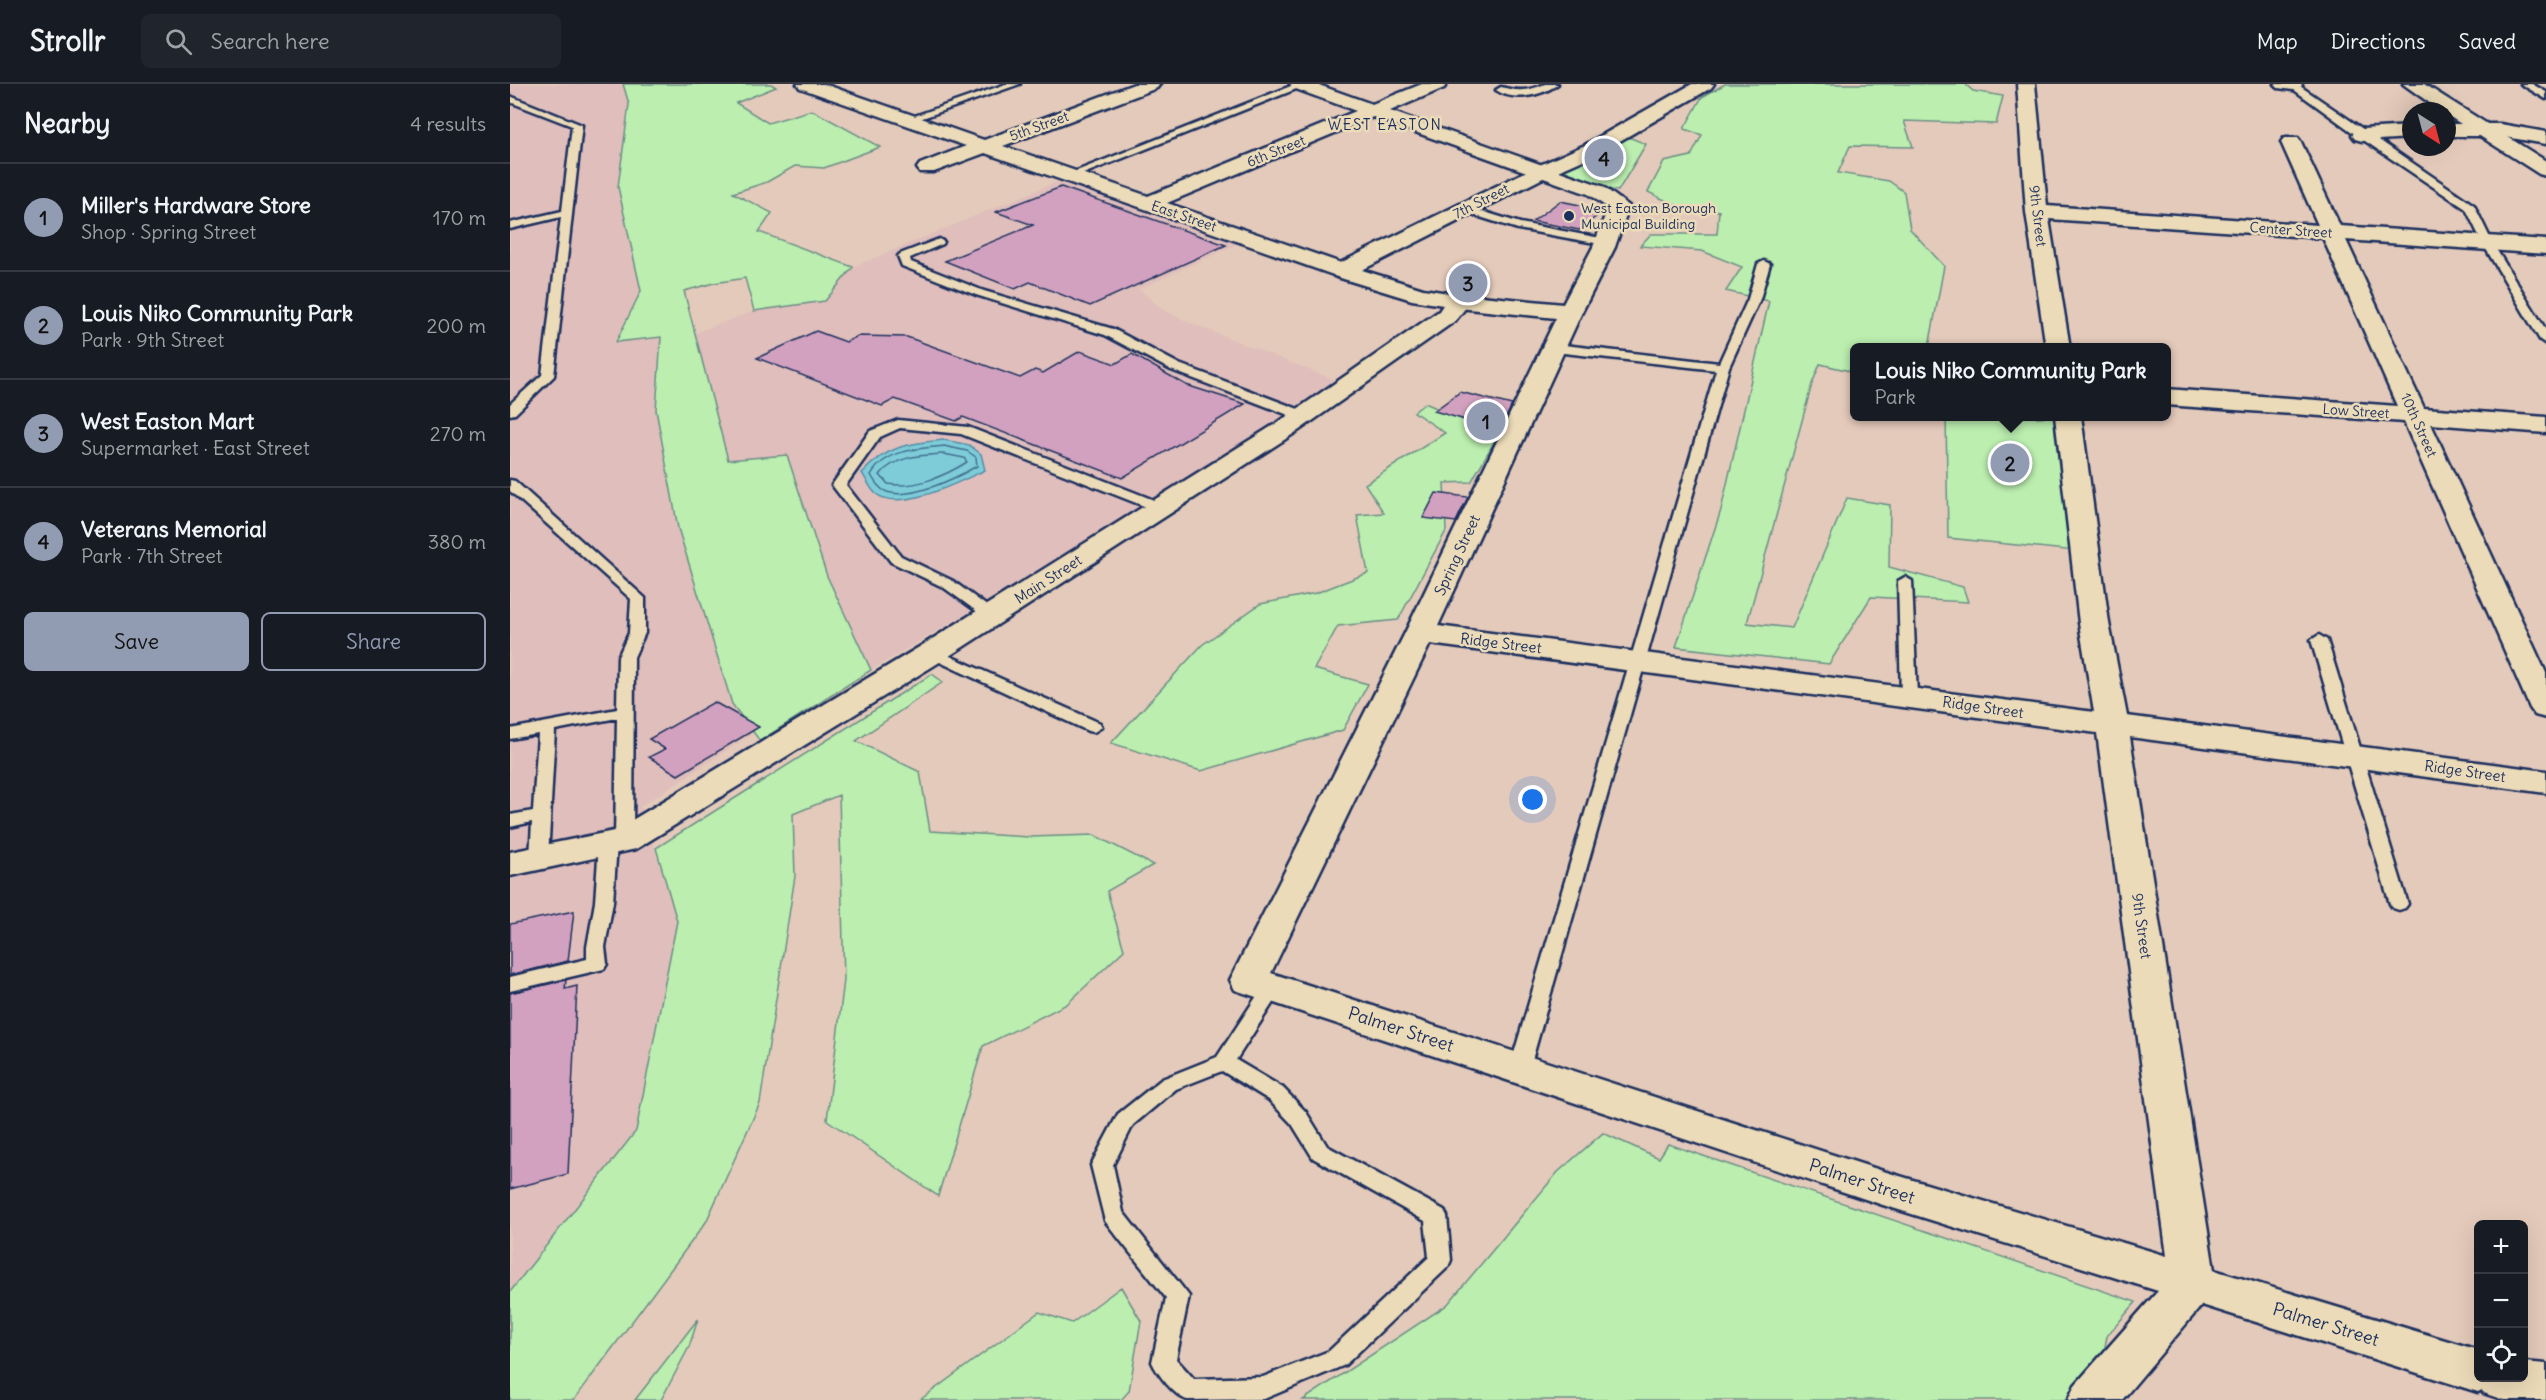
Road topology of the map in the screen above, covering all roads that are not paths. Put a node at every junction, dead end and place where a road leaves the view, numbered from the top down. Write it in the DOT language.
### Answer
graph roads {
  1 [pos="806,84"];
  2 [pos="864,84"];
  3 [pos="1015,84"];
  4 [pos="1151,84"];
  5 [pos="1301,84"];
  6 [pos="1438,84"];
  7 [pos="1513,84"];
  8 [pos="1552,84"];
  9 [pos="1705,84"];
  10 [pos="2026,84"];
  11 [pos="2289,84"];
  12 [pos="2412,84"];
  13 [pos="2526,84"];
  14 [pos="834,94"];
  15 [pos="2546,96"];
  16 [pos="510,99"];
  17 [pos="1374,111"];
  18 [pos="908,120"];
  19 [pos="2481,128"];
  20 [pos="2456,129"];
  21 [pos="2402,133"];
  22 [pos="2362,135"];
  23 [pos="2546,138"];
  24 [pos="2291,142"];
  25 [pos="983,146"];
  26 [pos="927,168"];
  27 [pos="2546,170"];
  28 [pos="1539,172"];
  29 [pos="1069,176"];
  30 [pos="1148,204"];
  31 [pos="1465,209"];
  32 [pos="2037,212"];
  33 [pos="566,213"];
  34 [pos="510,226"];
  35 [pos="2332,233"];
  36 [pos="939,242"];
  37 [pos="1606,242"];
  38 [pos="2488,244"];
  39 [pos="2546,247"];
  40 [pos="1764,264"];
  41 [pos="1342,271"];
  42 [pos="1459,300"];
  43 [pos="1570,312"];
  44 [pos="2546,340"];
  45 [pos="2057,343"];
  46 [pos="1555,348"];
  47 [pos="1723,367"];
  48 [pos="2171,397"];
  49 [pos="510,411"];
  50 [pos="2415,415"];
  51 [pos="1304,416"];
  52 [pos="2069,421"];
  53 [pos="2546,425"];
  54 [pos="510,484"];
  55 [pos="1159,507"];
  56 [pos="1905,581"];
  57 [pos="991,615"];
  58 [pos="1420,633"];
  59 [pos="2319,640"];
  60 [pos="932,653"];
  61 [pos="1639,661"];
  62 [pos="1909,696"];
  63 [pos="2546,708"];
  64 [pos="625,712"];
  65 [pos="2112,725"];
  66 [pos="547,727"];
  67 [pos="1094,727"];
  68 [pos="510,734"];
  69 [pos="2355,756"];
  70 [pos="2546,782"];
  71 [pos="542,815"];
  72 [pos="510,821"];
  73 [pos="616,842"];
  74 [pos="524,861"];
  75 [pos="2399,904"];
  76 [pos="510,984"];
  77 [pos="1261,984"];
  78 [pos="1224,1062"];
  79 [pos="1520,1067"];
  80 [pos="2193,1283"];
  81 [pos="2474,1370"];
  82 [pos="2514,1382"];
  83 [pos="2546,1385"];
  84 [pos="2092,1400"];
  1 -- 14 [label="street, East Street"];
  2 -- 14 [label="street"];
  3 -- 18 [label="lane"];
  4 -- 25 [label="street, 5th Street"];
  5 -- 17 [label="street"];
  5 -- 29 [label="lane"];
  6 -- 17 [label="street, 6th Street"];
  7 -- 8 [label="lane"];
  9 -- 28 [label="street, 7th Street"];
  10 -- 32 [label="street, 9th Street"];
  11 -- 22 [label="lane"];
  12 -- 19 [label="street"];
  13 -- 15 [label="lane"];
  14 -- 18 [label="street, East Street"];
  16 -- 33 [label="lane"];
  17 -- 28 [label="street"];
  17 -- 30 [label="street, 6th Street"];
  18 -- 25 [label="street, East Street"];
  19 -- 20 [label="street"];
  19 -- 23 [label="street"];
  19 -- 27 [label="street"];
  21 -- 22 [label="street"];
  22 -- 38 [label="lane"];
  24 -- 35 [label="street, 10th Street"];
  25 -- 26 [label="street, 5th Street"];
  25 -- 29 [label="street, East Street"];
  28 -- 31 [label="street, 7th Street"];
  28 -- 37 [label="street, Spring Street"];
  29 -- 30 [label="street, East Street"];
  30 -- 41 [label="street, East Street"];
  31 -- 37 [label="lane"];
  31 -- 41 [label="street, 7th Street"];
  32 -- 35 [label="street, Center Street"];
  32 -- 45 [label="street, 9th Street"];
  33 -- 34 [label="lane"];
  33 -- 49 [label="lane"];
  35 -- 38 [label="street, Center Street"];
  35 -- 50 [label="street, 10th Street"];
  36 -- 51 [label="lane"];
  37 -- 43 [label="street, Spring Street"];
  38 -- 39 [label="street, Center Street"];
  38 -- 44 [label="lane"];
  40 -- 47 [label="lane"];
  41 -- 42 [label="street, East Street"];
  42 -- 43 [label="street, East Street"];
  42 -- 51 [label="street, Main Street"];
  43 -- 46 [label="street, Spring Street"];
  46 -- 47 [label="lane"];
  46 -- 58 [label="street, Spring Street"];
  47 -- 61 [label="lane"];
  48 -- 50 [label="street, Low Street"];
  50 -- 53 [label="street, Low Street"];
  50 -- 63 [label="street, 10th Street"];
  51 -- 55 [label="street, Main Street"];
  52 -- 65 [label="street, 9th Street"];
  54 -- 64 [label="lane"];
  55 -- 57 [label="street, Main Street"];
  55 -- 57 [label="lane"];
  56 -- 62 [label="lane"];
  57 -- 60 [label="street, Main Street"];
  58 -- 61 [label="street, Ridge Street"];
  58 -- 77 [label="street, Spring Street"];
  59 -- 69 [label="lane"];
  60 -- 67 [label="lane"];
  60 -- 73 [label="street, Main Street"];
  61 -- 62 [label="street, Ridge Street"];
  61 -- 79 [label="lane"];
  62 -- 65 [label="street, Ridge Street"];
  64 -- 66 [label="lane"];
  64 -- 73 [label="lane"];
  65 -- 69 [label="street, Ridge Street"];
  65 -- 80 [label="street, 9th Street"];
  66 -- 68 [label="lane"];
  66 -- 71 [label="lane"];
  69 -- 70 [label="street, Ridge Street"];
  69 -- 75 [label="lane"];
  71 -- 72 [label="lane"];
  71 -- 74 [label="lane"];
  73 -- 74 [label="street, Main Street"];
  73 -- 76 [label="lane"];
  77 -- 78 [label="lane"];
  77 -- 79 [label="street, Palmer Street"];
  78 -- 78 [label="lane"];
  79 -- 80 [label="street, Palmer Street"];
  80 -- 81 [label="street, Palmer Street"];
  80 -- 84 [label="street"];
  82 -- 83 [label="street"];
}
